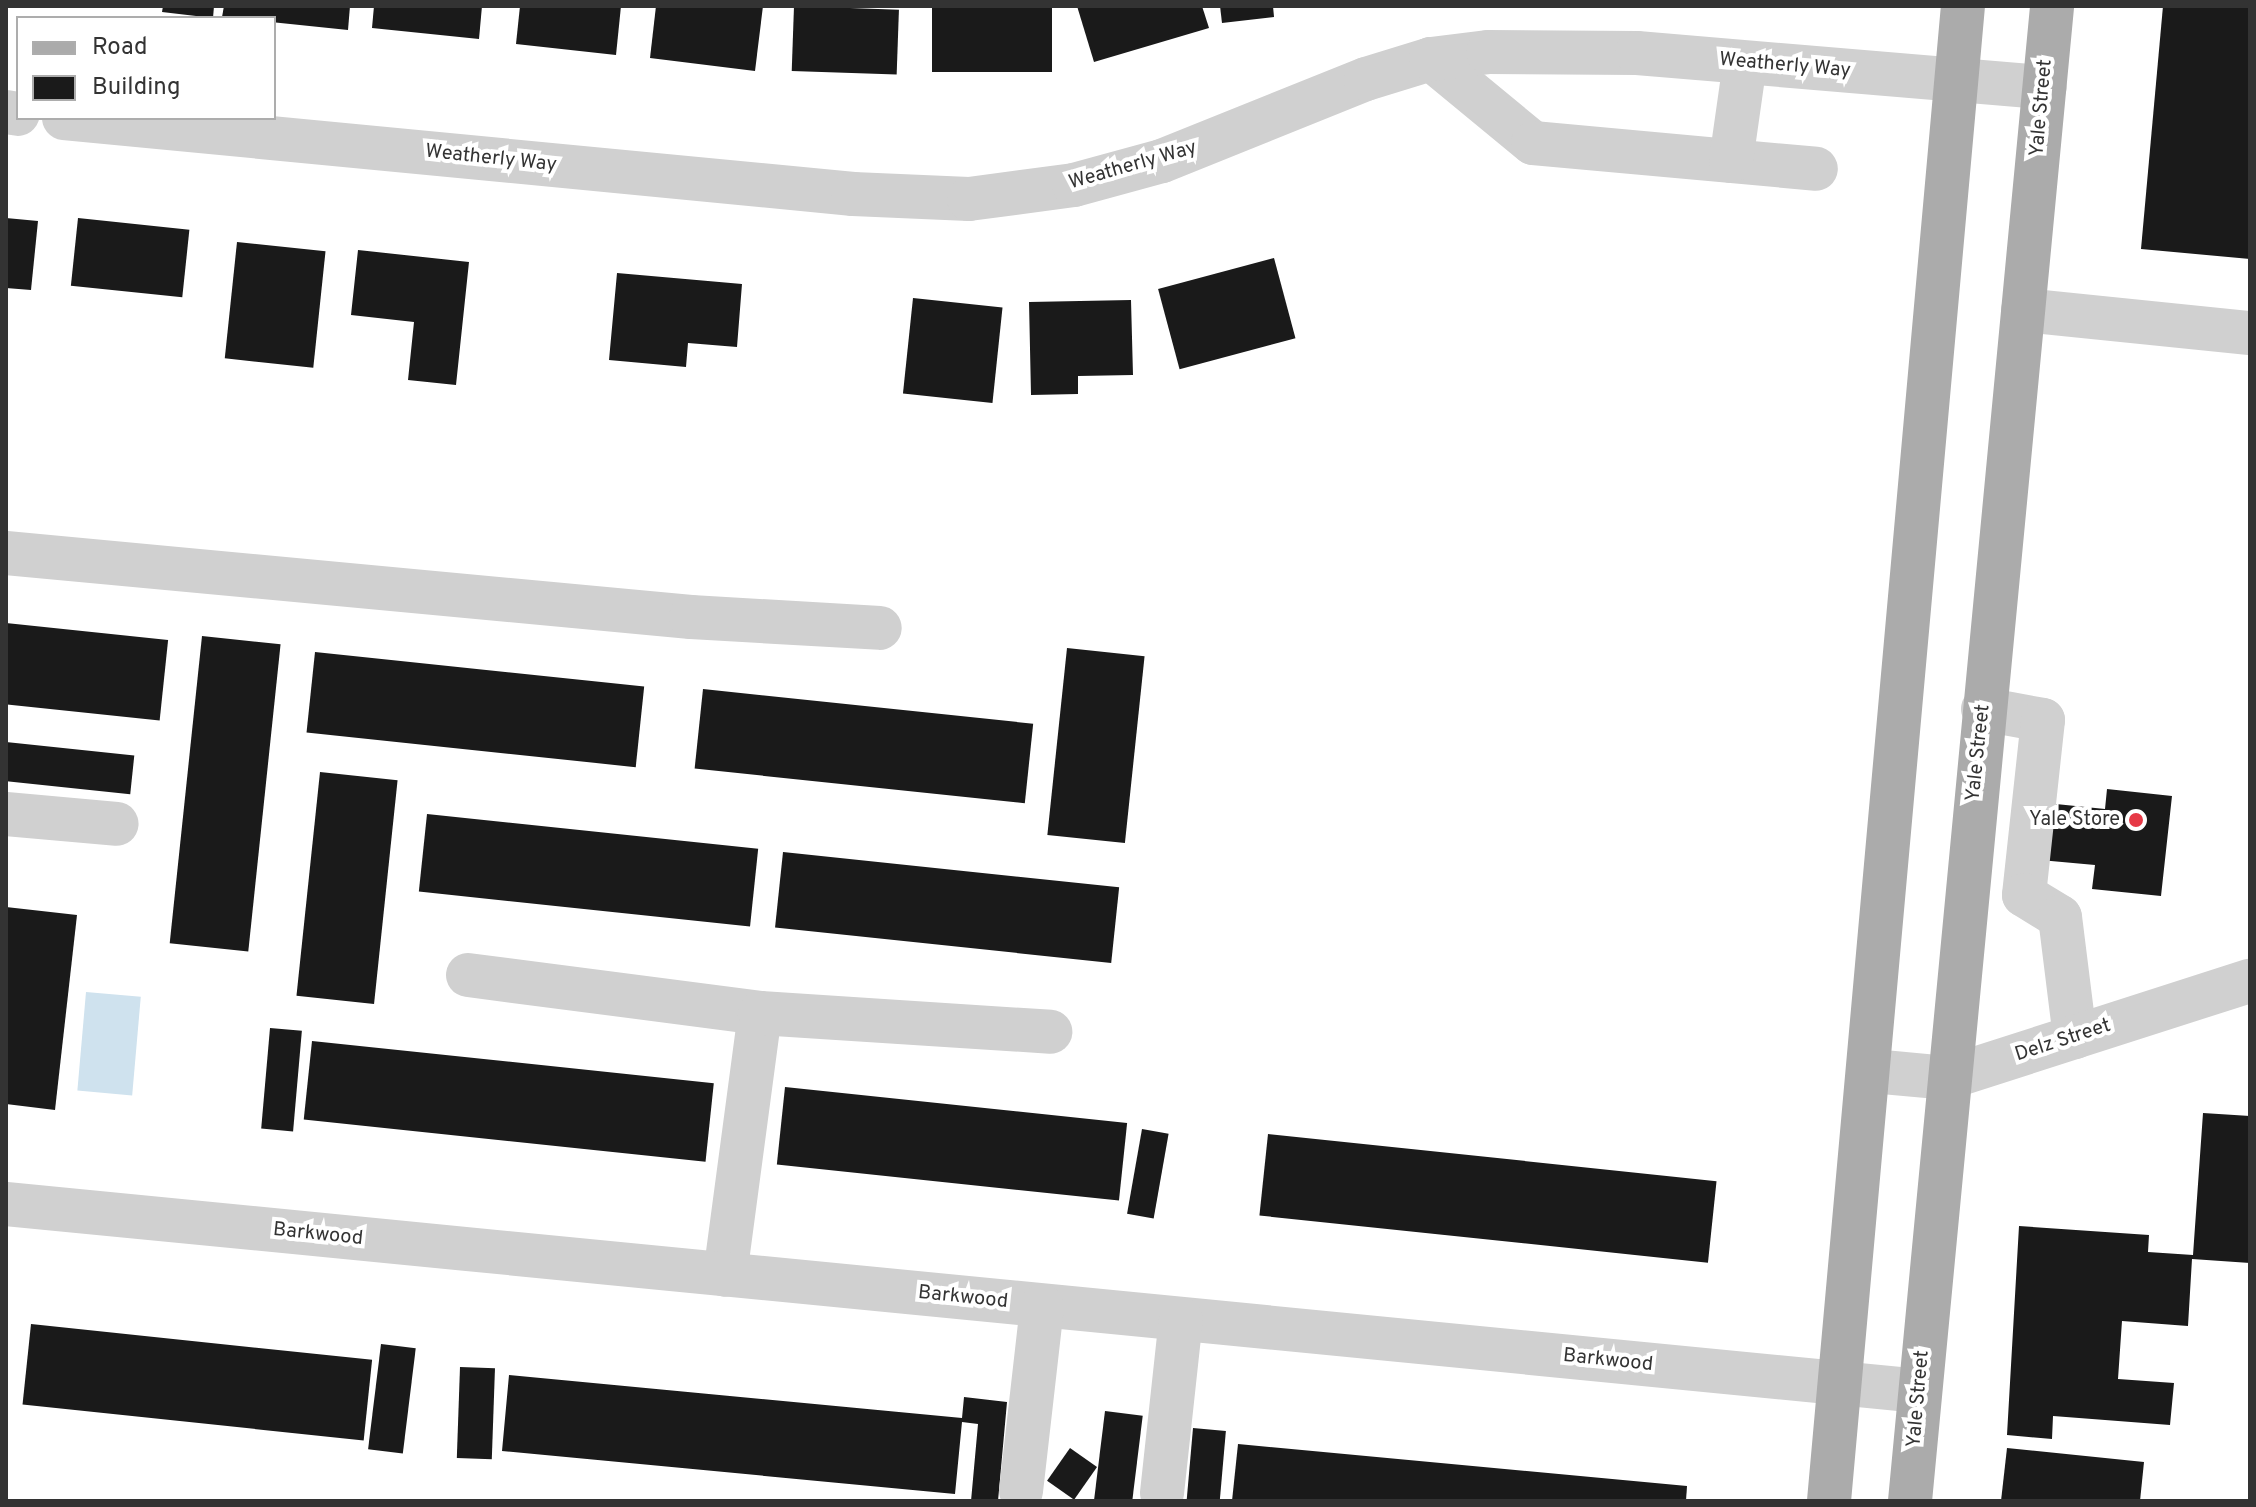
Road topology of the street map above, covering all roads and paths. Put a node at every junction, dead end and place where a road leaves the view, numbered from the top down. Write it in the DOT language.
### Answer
graph roads {
  1 [pos="1963,6"];
  2 [pos="2052,6"];
  3 [pos="1431,59"];
  4 [pos="1745,63"];
  5 [pos="1957,80"];
  6 [pos="2045,87"];
  7 [pos="85,120"];
  8 [pos="1731,161"];
  9 [pos="1816,169"];
  10 [pos="2023,310"];
  11 [pos="2250,333"];
  12 [pos="6,553"];
  13 [pos="880,628"];
  14 [pos="1983,709"];
  15 [pos="6,814"];
  16 [pos="117,824"];
  17 [pos="1966,886"];
  18 [pos="2024,895"];
  19 [pos="468,975"];
  20 [pos="2250,981"];
  21 [pos="760,1013"];
  22 [pos="1050,1032"];
  23 [pos="2075,1037"];
  24 [pos="1872,1071"];
  25 [pos="1947,1078"];
  26 [pos="6,1204"];
  27 [pos="725,1275"];
  28 [pos="1042,1306"];
  29 [pos="1181,1319"];
  30 [pos="1840,1384"];
  31 [pos="1920,1391"];
  32 [pos="1021,1491"];
  33 [pos="1162,1493"];
  34 [pos="1829,1501"];
  35 [pos="1910,1501"];
  1 -- 5 [label="main road"];
  2 -- 6 [label="main road, Yale Street"];
  3 -- 4 [label="street, Weatherly Way"];
  3 -- 7 [label="street, Weatherly Way"];
  3 -- 8 [label="street"];
  4 -- 5 [label="street, Weatherly Way"];
  4 -- 8 [label="street"];
  5 -- 6 [label="street, Weatherly Way"];
  5 -- 24 [label="main road"];
  6 -- 10 [label="main road, Yale Street"];
  8 -- 9 [label="street"];
  10 -- 11 [label="street"];
  10 -- 14 [label="main road, Yale Street"];
  12 -- 13 [label="street"];
  14 -- 17 [label="main road, Yale Street"];
  14 -- 18 [label="street"];
  15 -- 16 [label="street"];
  17 -- 18 [label="street"];
  17 -- 25 [label="main road, Yale Street"];
  18 -- 23 [label="street"];
  19 -- 21 [label="street"];
  20 -- 23 [label="street, Delz Street"];
  21 -- 22 [label="street"];
  21 -- 27 [label="street"];
  23 -- 25 [label="street, Delz Street"];
  24 -- 25 [label="street, Delz Street"];
  24 -- 30 [label="main road"];
  25 -- 31 [label="main road, Yale Street"];
  26 -- 27 [label="street, Barkwood"];
  27 -- 28 [label="street, Barkwood"];
  28 -- 29 [label="street, Barkwood"];
  28 -- 32 [label="street"];
  29 -- 30 [label="street, Barkwood"];
  29 -- 33 [label="street"];
  30 -- 31 [label="street, Barkwood"];
  30 -- 34 [label="main road"];
  31 -- 35 [label="main road, Yale Street"];
}
